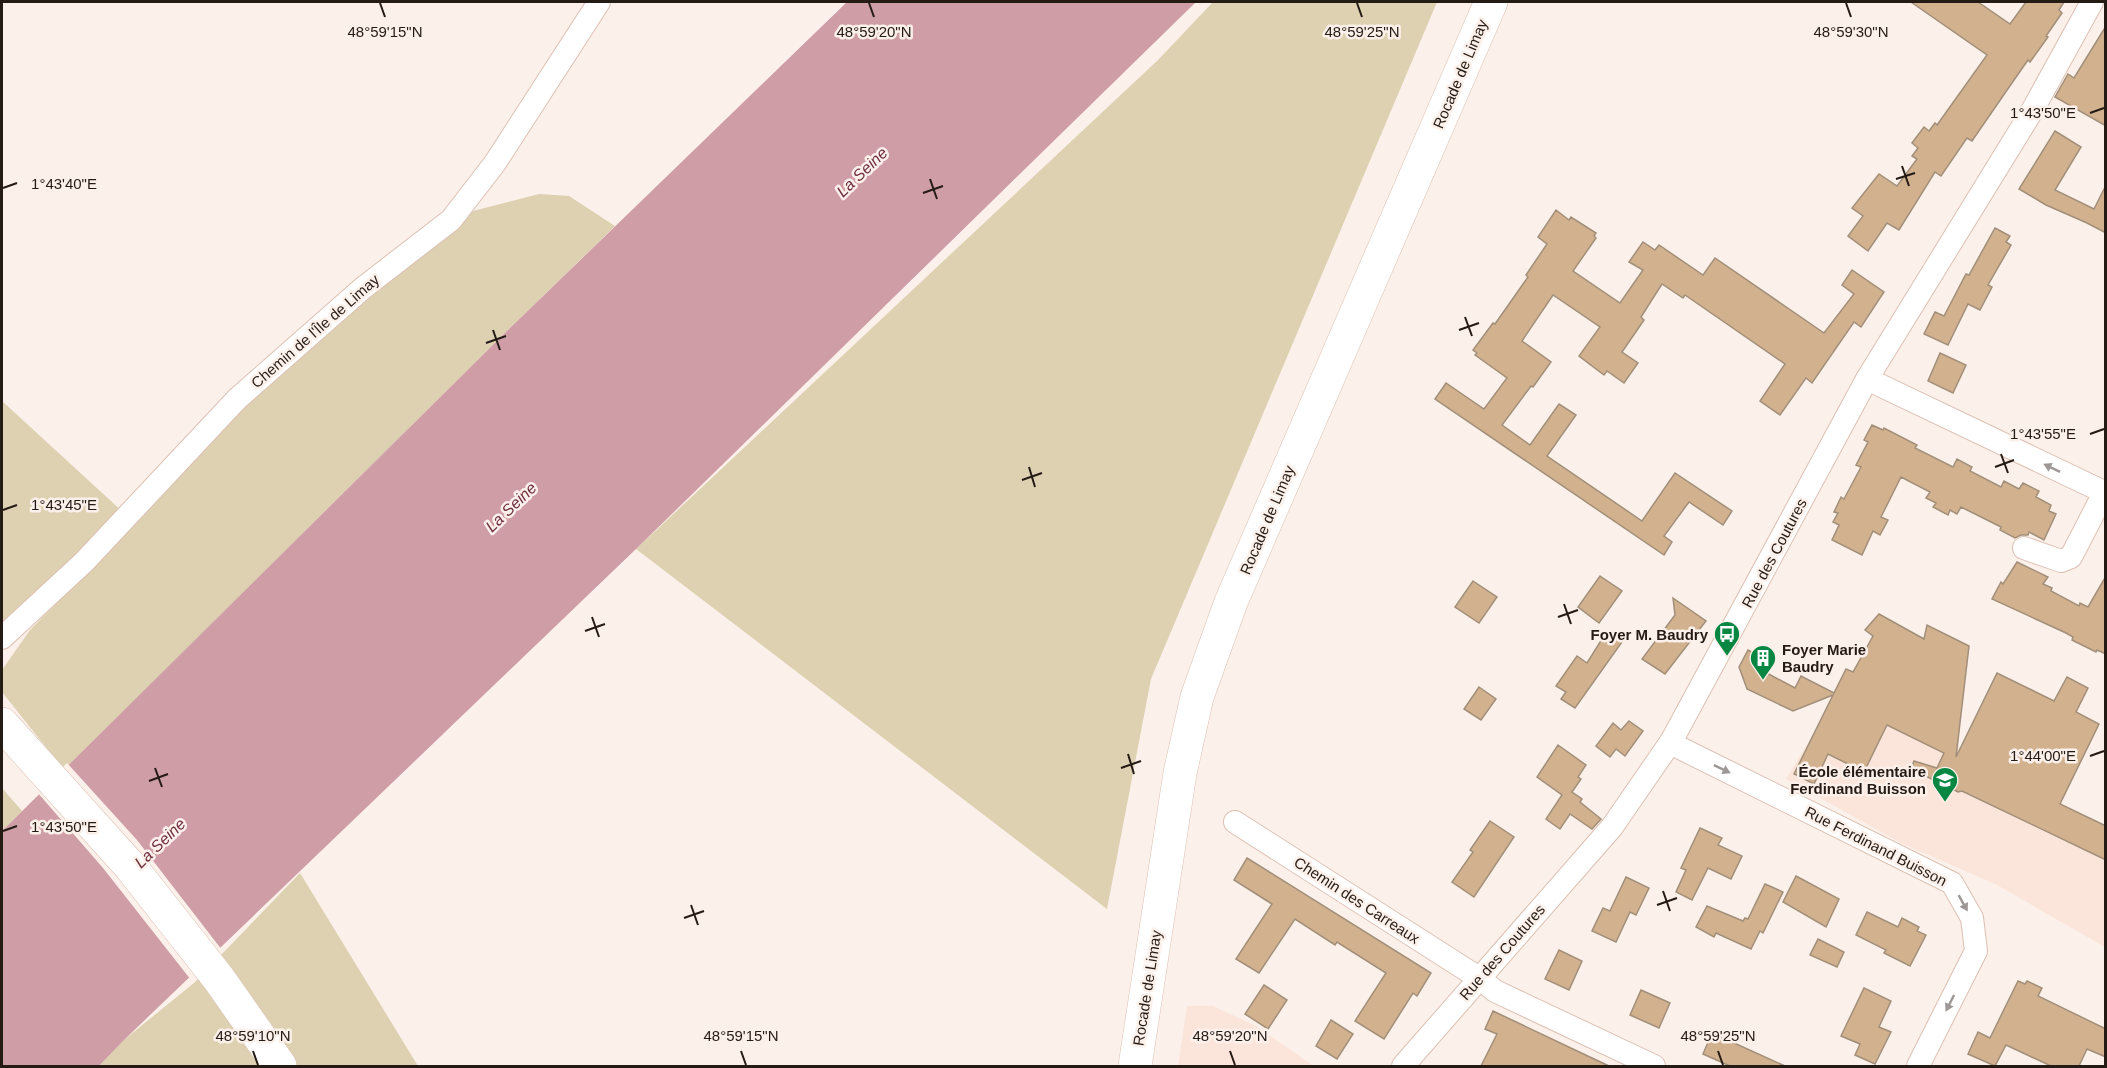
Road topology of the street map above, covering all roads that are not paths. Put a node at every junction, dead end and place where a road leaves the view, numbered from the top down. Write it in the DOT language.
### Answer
graph roads {
  1 [pos="598,2"];
  2 [pos="1491,2"];
  3 [pos="2092,2"];
  4 [pos="1867,379"];
  5 [pos="2105,493"];
  6 [pos="2024,548"];
  7 [pos="2,638"];
  8 [pos="2,724"];
  9 [pos="1670,743"];
  10 [pos="1235,822"];
  11 [pos="1479,978"];
  12 [pos="280,1066"];
  13 [pos="1135,1066"];
  14 [pos="1403,1066"];
  15 [pos="1654,1066"];
  16 [pos="1918,1066"];
  1 -- 7 [label="street, Chemin de l'Île de Limay"];
  2 -- 13 [label="main road, Rocade de Limay"];
  3 -- 4 [label="street, Rue des Coutures"];
  5 -- 4 [label="street, one-way"];
  4 -- 9 [label="street, Rue des Coutures"];
  5 -- 6 [label="street"];
  8 -- 12 [label="main road"];
  9 -- 11 [label="street, Rue des Coutures"];
  9 -- 16 [label="street, Rue Ferdinand Buisson, one-way"];
  10 -- 11 [label="street, Chemin des Carreaux"];
  11 -- 14 [label="street, Rue des Coutures"];
  11 -- 15 [label="street, Chemin des Carreaux"];
}
